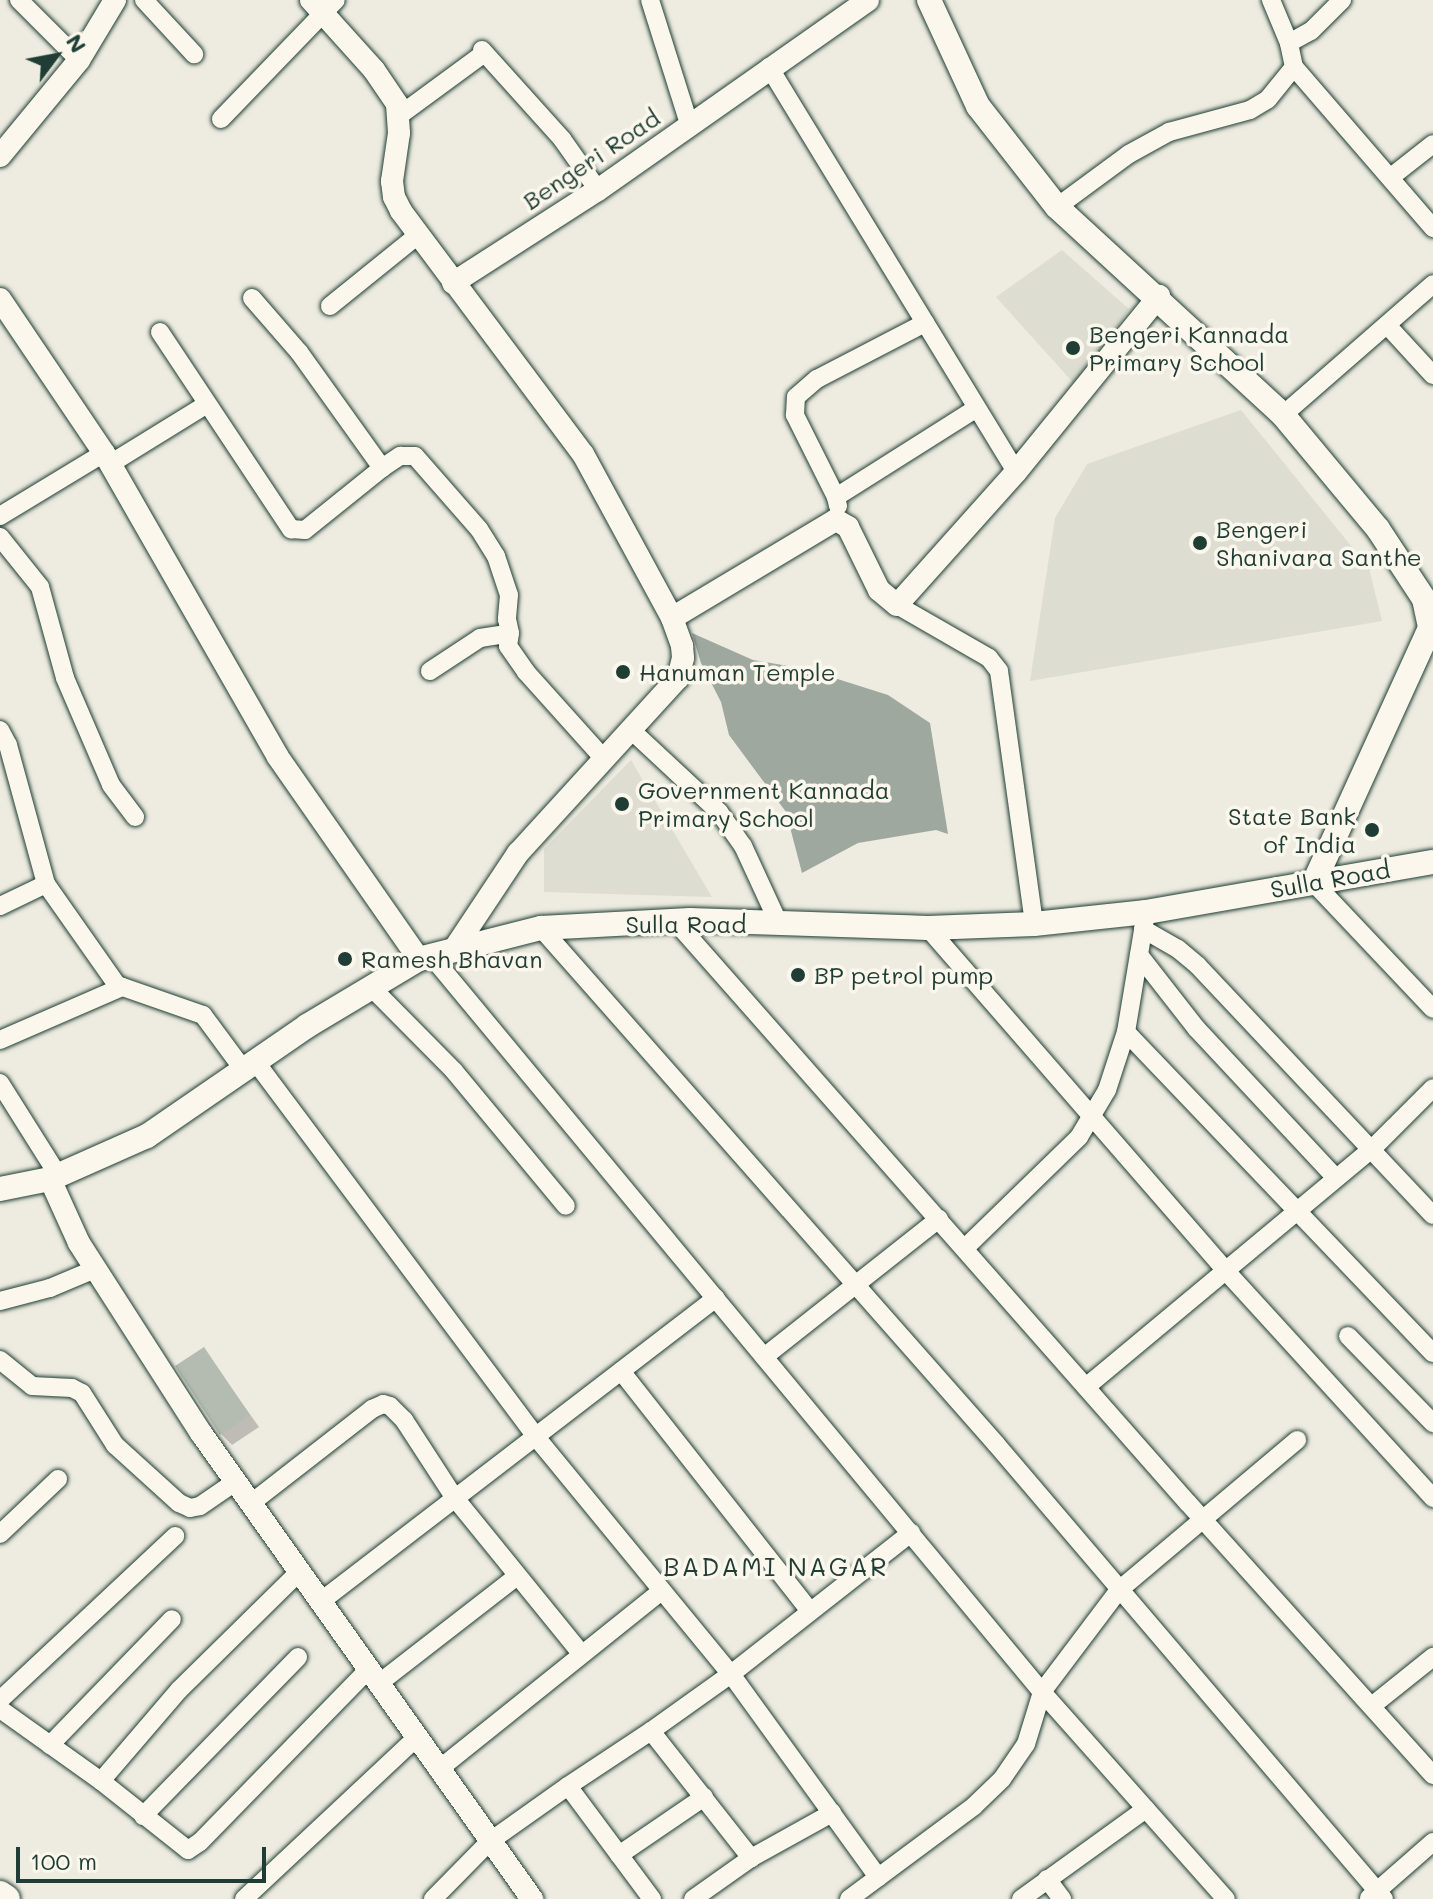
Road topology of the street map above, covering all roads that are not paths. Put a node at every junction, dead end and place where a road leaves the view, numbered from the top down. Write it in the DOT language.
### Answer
graph roads {
  1 [pos="19,0"];
  2 [pos="115,0"];
  3 [pos="144,0"];
  4 [pos="650,0"];
  5 [pos="868,0"];
  6 [pos="929,0"];
  7 [pos="1271,0"];
  8 [pos="1342,0"];
  9 [pos="323,4"];
  10 [pos="1289,43"];
  11 [pos="194,54"];
  12 [pos="79,60"];
  13 [pos="769,67"];
  14 [pos="1294,67"];
  15 [pos="400,115"];
  16 [pos="221,119"];
  17 [pos="689,124"];
  18 [pos="1433,144"];
  19 [pos="0,156"];
  20 [pos="1391,177"];
  21 [pos="598,190"];
  22 [pos="1057,207"];
  23 [pos="1433,228"];
  24 [pos="418,235"];
  25 [pos="453,283"];
  26 [pos="1433,284"];
  27 [pos="1159,296"];
  28 [pos="252,298"];
  29 [pos="0,299"];
  30 [pos="330,306"];
  31 [pos="925,323"];
  32 [pos="1387,325"];
  33 [pos="160,332"];
  34 [pos="1433,375"];
  35 [pos="207,404"];
  36 [pos="975,409"];
  37 [pos="1283,415"];
  38 [pos="107,458"];
  39 [pos="382,468"];
  40 [pos="1016,472"];
  41 [pos="838,508"];
  42 [pos="0,516"];
  43 [pos="0,537"];
  44 [pos="897,605"];
  45 [pos="672,618"];
  46 [pos="1430,618"];
  47 [pos="510,633"];
  48 [pos="430,671"];
  49 [pos="630,729"];
  50 [pos="0,730"];
  51 [pos="604,759"];
  52 [pos="135,817"];
  53 [pos="1428,868"];
  54 [pos="1314,883"];
  55 [pos="46,884"];
  56 [pos="0,906"];
  57 [pos="1145,920"];
  58 [pos="675,921"];
  59 [pos="779,924"];
  60 [pos="1034,924"];
  61 [pos="541,928"];
  62 [pos="928,928"];
  63 [pos="1139,955"];
  64 [pos="435,956"];
  65 [pos="122,987"];
  66 [pos="371,987"];
  67 [pos="1433,1009"];
  68 [pos="1126,1032"];
  69 [pos="0,1040"];
  70 [pos="249,1065"];
  71 [pos="0,1083"];
  72 [pos="1433,1088"];
  73 [pos="1091,1116"];
  74 [pos="1372,1149"];
  75 [pos="54,1177"];
  76 [pos="1336,1178"];
  77 [pos="2,1186"];
  78 [pos="566,1206"];
  79 [pos="1298,1210"];
  80 [pos="1433,1215"];
  81 [pos="939,1219"];
  82 [pos="965,1248"];
  83 [pos="95,1269"];
  84 [pos="1225,1270"];
  85 [pos="854,1285"];
  86 [pos="716,1298"];
  87 [pos="0,1301"];
  88 [pos="1348,1336"];
  89 [pos="1433,1353"];
  90 [pos="764,1357"];
  91 [pos="0,1360"];
  92 [pos="621,1371"];
  93 [pos="1086,1387"];
  94 [pos="1433,1423"];
  95 [pos="536,1437"];
  96 [pos="1297,1440"];
  97 [pos="58,1479"];
  98 [pos="235,1482"];
  99 [pos="454,1497"];
  100 [pos="1433,1498"];
  101 [pos="250,1504"];
  102 [pos="1204,1521"];
  103 [pos="911,1533"];
  104 [pos="0,1534"];
  105 [pos="175,1536"];
  106 [pos="299,1572"];
  107 [pos="516,1577"];
  108 [pos="1119,1590"];
  109 [pos="660,1592"];
  110 [pos="320,1602"];
  111 [pos="810,1611"];
  112 [pos="172,1619"];
  113 [pos="581,1653"];
  114 [pos="298,1657"];
  115 [pos="1433,1657"];
  116 [pos="731,1674"];
  117 [pos="373,1677"];
  118 [pos="1042,1692"];
  119 [pos="0,1700"];
  120 [pos="1373,1705"];
  121 [pos="0,1709"];
  122 [pos="651,1731"];
  123 [pos="416,1738"];
  124 [pos="50,1745"];
  125 [pos="438,1770"];
  126 [pos="1433,1775"];
  127 [pos="101,1781"];
  128 [pos="568,1786"];
  129 [pos="704,1797"];
  130 [pos="1146,1809"];
  131 [pos="832,1813"];
  132 [pos="143,1816"];
  133 [pos="489,1842"];
  134 [pos="1433,1842"];
  135 [pos="619,1855"];
  136 [pos="751,1858"];
  137 [pos="878,1877"];
  138 [pos="1047,1879"];
  139 [pos="0,1895"];
  140 [pos="1376,1896"];
  141 [pos="6,1899"];
  142 [pos="244,1899"];
  143 [pos="433,1899"];
  144 [pos="532,1899"];
  145 [pos="652,1899"];
  146 [pos="693,1899"];
  147 [pos="849,1899"];
  148 [pos="1021,1899"];
  149 [pos="1062,1899"];
  150 [pos="1226,1899"];
  1 -- 12 [label="street"];
  2 -- 12 [label="street"];
  3 -- 11 [label="street"];
  4 -- 17 [label="street, Bengeri Road"];
  5 -- 13 [label="street"];
  6 -- 22 [label="main road"];
  7 -- 10 [label="street"];
  8 -- 10 [label="street"];
  9 -- 15 [label="street"];
  9 -- 16 [label="street"];
  10 -- 14 [label="street"];
  12 -- 19 [label="street"];
  13 -- 17 [label="street"];
  13 -- 31 [label="street"];
  14 -- 20 [label="street"];
  14 -- 22 [label="street"];
  15 -- 21 [label="street"];
  15 -- 24 [label="street"];
  17 -- 21 [label="street, Bengeri Road"];
  18 -- 20 [label="street"];
  20 -- 23 [label="street"];
  21 -- 25 [label="street, Bengeri Road"];
  22 -- 27 [label="main road"];
  24 -- 25 [label="street"];
  24 -- 30 [label="street"];
  25 -- 45 [label="street"];
  26 -- 32 [label="street"];
  27 -- 37 [label="main road"];
  27 -- 40 [label="street"];
  28 -- 39 [label="street"];
  29 -- 38 [label="street"];
  31 -- 36 [label="street"];
  31 -- 41 [label="street"];
  32 -- 34 [label="street"];
  32 -- 37 [label="street"];
  33 -- 35 [label="street"];
  35 -- 38 [label="street"];
  35 -- 39 [label="street"];
  36 -- 40 [label="street"];
  36 -- 41 [label="street"];
  37 -- 46 [label="main road"];
  38 -- 42 [label="street"];
  38 -- 64 [label="street"];
  39 -- 47 [label="street"];
  40 -- 44 [label="street"];
  41 -- 44 [label="street"];
  41 -- 45 [label="street"];
  43 -- 52 [label="street"];
  44 -- 60 [label="street"];
  45 -- 49 [label="street"];
  46 -- 54 [label="main road"];
  47 -- 48 [label="street"];
  47 -- 51 [label="street"];
  49 -- 51 [label="street"];
  49 -- 59 [label="street"];
  50 -- 55 [label="street"];
  51 -- 64 [label="street"];
  53 -- 54 [label="main road, Sulla Road"];
  54 -- 57 [label="main road, Sulla Road"];
  54 -- 67 [label="street"];
  55 -- 56 [label="street"];
  55 -- 65 [label="street"];
  57 -- 60 [label="main road, Sulla Road"];
  57 -- 63 [label="street"];
  57 -- 74 [label="street"];
  58 -- 59 [label="main road, Sulla Road"];
  58 -- 61 [label="main road, Sulla Road"];
  58 -- 81 [label="street"];
  59 -- 62 [label="main road, Sulla Road"];
  60 -- 62 [label="main road, Sulla Road"];
  61 -- 64 [label="main road, Sulla Road"];
  61 -- 85 [label="street"];
  62 -- 73 [label="street"];
  63 -- 68 [label="street"];
  63 -- 76 [label="street"];
  64 -- 66 [label="main road, Sulla Road"];
  64 -- 86 [label="street"];
  65 -- 69 [label="street"];
  65 -- 70 [label="street"];
  66 -- 70 [label="main road, Sulla Road"];
  66 -- 78 [label="street"];
  68 -- 73 [label="street"];
  68 -- 79 [label="street"];
  70 -- 75 [label="main road, Sulla Road"];
  70 -- 95 [label="street"];
  71 -- 75 [label="street"];
  72 -- 74 [label="street"];
  73 -- 82 [label="street"];
  73 -- 84 [label="street"];
  74 -- 76 [label="street"];
  74 -- 80 [label="street"];
  75 -- 77 [label="main road, Sulla Road"];
  75 -- 83 [label="street"];
  76 -- 79 [label="street"];
  79 -- 84 [label="street"];
  79 -- 89 [label="street"];
  81 -- 82 [label="street"];
  81 -- 85 [label="street"];
  82 -- 93 [label="street"];
  83 -- 87 [label="street"];
  83 -- 98 [label="street"];
  84 -- 93 [label="street"];
  84 -- 100 [label="street"];
  85 -- 90 [label="street"];
  85 -- 108 [label="street"];
  86 -- 90 [label="street"];
  86 -- 92 [label="street"];
  88 -- 94 [label="street"];
  90 -- 103 [label="street"];
  91 -- 98 [label="street"];
  92 -- 95 [label="street"];
  92 -- 111 [label="street"];
  93 -- 102 [label="street"];
  95 -- 99 [label="street"];
  95 -- 109 [label="street"];
  96 -- 102 [label="street"];
  97 -- 104 [label="street"];
  98 -- 101 [label="street"];
  99 -- 101 [label="street"];
  99 -- 107 [label="street"];
  99 -- 110 [label="street"];
  101 -- 106 [label="street"];
  102 -- 108 [label="street"];
  102 -- 120 [label="street"];
  103 -- 111 [label="street"];
  103 -- 118 [label="street"];
  105 -- 119 [label="street"];
  106 -- 110 [label="street"];
  106 -- 127 [label="street"];
  107 -- 113 [label="street"];
  107 -- 117 [label="street"];
  108 -- 118 [label="street"];
  108 -- 140 [label="street"];
  109 -- 113 [label="street"];
  109 -- 116 [label="street"];
  110 -- 117 [label="street"];
  111 -- 116 [label="street"];
  112 -- 124 [label="street"];
  113 -- 125 [label="street"];
  114 -- 132 [label="street"];
  115 -- 120 [label="street"];
  116 -- 122 [label="street"];
  116 -- 131 [label="street"];
  117 -- 123 [label="street"];
  117 -- 132 [label="street"];
  118 -- 130 [label="street"];
  118 -- 137 [label="street"];
  120 -- 126 [label="street"];
  121 -- 124 [label="street"];
  122 -- 128 [label="street"];
  122 -- 129 [label="street"];
  123 -- 125 [label="street"];
  123 -- 142 [label="street"];
  124 -- 127 [label="street"];
  125 -- 133 [label="street"];
  127 -- 132 [label="street"];
  128 -- 133 [label="street"];
  128 -- 135 [label="street"];
  129 -- 135 [label="street"];
  129 -- 136 [label="street"];
  130 -- 138 [label="street"];
  130 -- 150 [label="street"];
  131 -- 136 [label="street"];
  131 -- 137 [label="street"];
  133 -- 143 [label="street"];
  133 -- 144 [label="street"];
  134 -- 140 [label="street"];
  135 -- 145 [label="street"];
  136 -- 146 [label="street"];
  137 -- 147 [label="street"];
  138 -- 148 [label="street"];
  138 -- 149 [label="street"];
  139 -- 141 [label="main road"];
}
